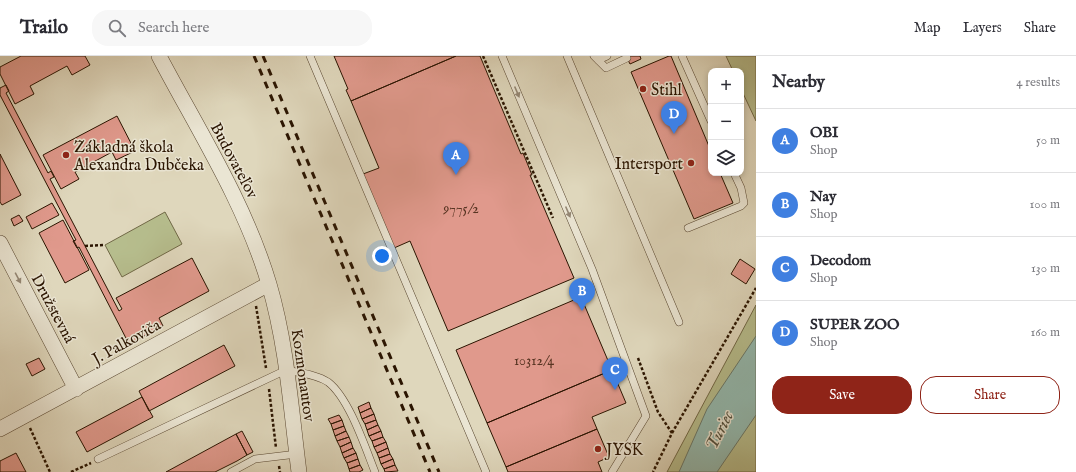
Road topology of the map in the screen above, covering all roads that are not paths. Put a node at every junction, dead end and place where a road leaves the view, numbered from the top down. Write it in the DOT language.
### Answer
graph roads {
  1 [pos="159,56"];
  2 [pos="310,56"];
  3 [pos="502,56"];
  4 [pos="607,56"];
  5 [pos="682,56"];
  6 [pos="568,57"];
  7 [pos="596,58"];
  8 [pos="627,58"];
  9 [pos="708,114"];
  10 [pos="735,176"];
  11 [pos="688,228"];
  12 [pos="0,243"];
  13 [pos="269,284"];
  14 [pos="678,322"];
  15 [pos="286,370"];
  16 [pos="76,389"];
  17 [pos="0,429"];
  18 [pos="297,454"];
  19 [pos="98,459"];
  20 [pos="231,472"];
  21 [pos="299,472"];
  22 [pos="375,472"];
  23 [pos="486,472"];
  24 [pos="612,472"];
  1 -- 13 [label="street, Budovateľov"];
  2 -- 23 [label="lane"];
  3 -- 24 [label="lane, one-way"];
  4 -- 7 [label="lane"];
  5 -- 9 [label="lane"];
  6 -- 14 [label="lane"];
  7 -- 8 [label="lane"];
  10 -- 11 [label="lane"];
  12 -- 16 [label="street, Družstevná, one-way"];
  13 -- 15 [label="street, Kozmonautov"];
  13 -- 16 [label="street, J. Palkoviča"];
  15 -- 18 [label="street, Kozmonautov"];
  15 -- 19 [label="lane"];
  15 -- 22 [label="lane"];
  16 -- 17 [label="street, J. Palkoviča"];
  18 -- 20 [label="lane"];
  18 -- 21 [label="street, Kozmonautov"];
}
